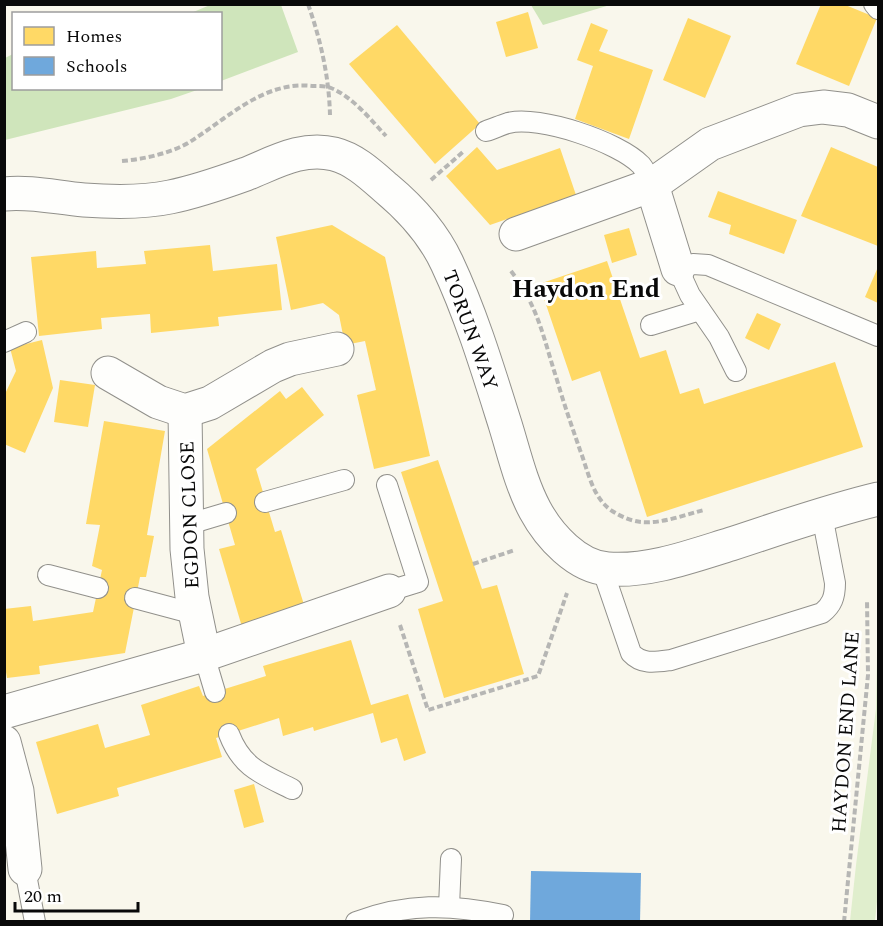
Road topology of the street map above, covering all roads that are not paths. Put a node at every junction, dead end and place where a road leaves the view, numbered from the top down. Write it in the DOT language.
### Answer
graph roads {
  1 [pos="874,4"];
  2 [pos="879,9"];
  3 [pos="879,122"];
  4 [pos="486,131"];
  5 [pos="652,185"];
  6 [pos="4,194"];
  7 [pos="516,234"];
  8 [pos="678,269"];
  9 [pos="700,310"];
  10 [pos="651,325"];
  11 [pos="26,332"];
  12 [pos="879,336"];
  13 [pos="4,342"];
  14 [pos="337,349"];
  15 [pos="736,371"];
  16 [pos="108,373"];
  17 [pos="185,411"];
  18 [pos="344,480"];
  19 [pos="387,485"];
  20 [pos="879,499"];
  21 [pos="265,502"];
  22 [pos="226,513"];
  23 [pos="822,515"];
  24 [pos="186,525"];
  25 [pos="590,563"];
  26 [pos="48,575"];
  27 [pos="98,588"];
  28 [pos="389,591"];
  29 [pos="135,598"];
  30 [pos="195,614"];
  31 [pos="204,655"];
  32 [pos="215,692"];
  33 [pos="4,712"];
  34 [pos="229,734"];
  35 [pos="4,742"];
  36 [pos="292,789"];
  37 [pos="451,859"];
  38 [pos="25,869"];
  39 [pos="449,907"];
  40 [pos="503,915"];
  41 [pos="35,921"];
  42 [pos="356,921"];
  1 -- 2 [label="lane"];
  3 -- 5 [label="street"];
  4 -- 5 [label="lane"];
  5 -- 7 [label="street"];
  5 -- 8 [label="street"];
  6 -- 25 [label="street, TORUN WAY"];
  8 -- 9 [label="lane"];
  8 -- 12 [label="lane"];
  9 -- 10 [label="lane"];
  9 -- 15 [label="lane"];
  11 -- 13 [label="lane"];
  14 -- 17 [label="street"];
  16 -- 17 [label="street"];
  17 -- 24 [label="street, EGDON CLOSE"];
  18 -- 21 [label="lane"];
  19 -- 28 [label="lane"];
  20 -- 23 [label="street"];
  22 -- 24 [label="lane"];
  23 -- 25 [label="street"];
  23 -- 25 [label="lane"];
  24 -- 30 [label="street, EGDON CLOSE"];
  26 -- 27 [label="lane"];
  28 -- 31 [label="street"];
  29 -- 30 [label="lane"];
  30 -- 31 [label="street, EGDON CLOSE"];
  31 -- 32 [label="lane"];
  31 -- 33 [label="street"];
  34 -- 36 [label="lane"];
  35 -- 38 [label="street"];
  37 -- 39 [label="lane"];
  38 -- 41 [label="lane"];
  39 -- 40 [label="lane"];
  39 -- 42 [label="lane"];
}
